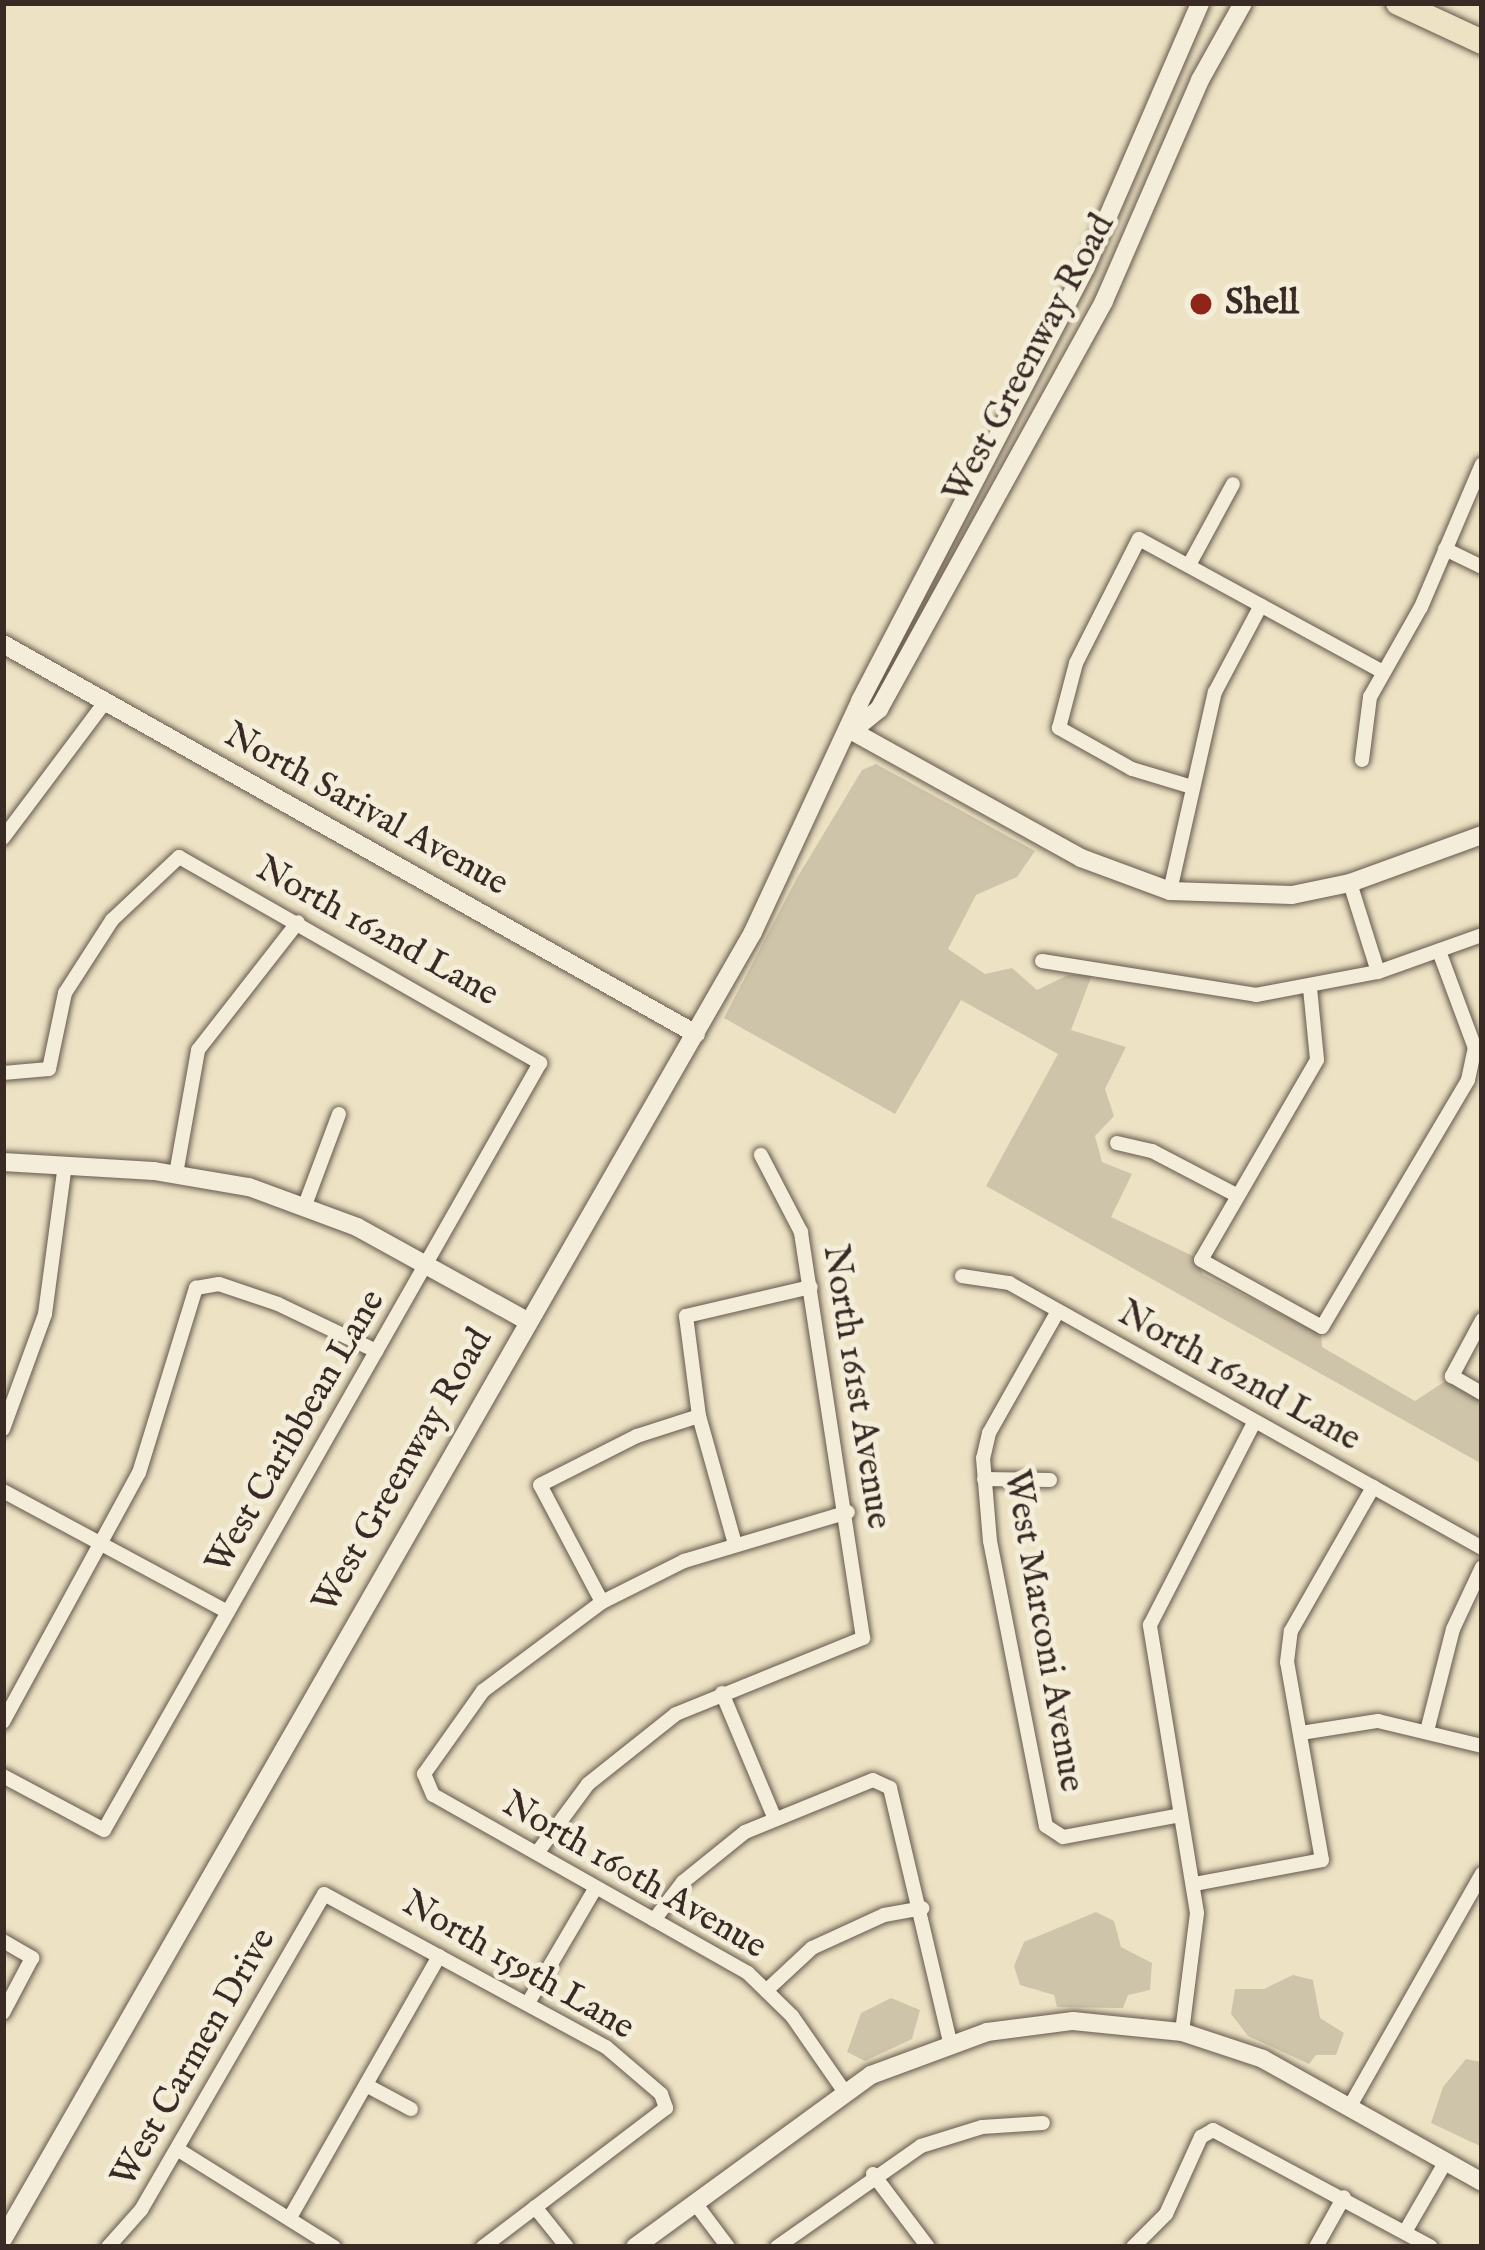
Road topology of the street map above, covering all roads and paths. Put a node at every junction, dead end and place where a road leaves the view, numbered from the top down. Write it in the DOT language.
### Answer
graph roads {
  1 [pos="1200,3"];
  2 [pos="1243,3"];
  3 [pos="1399,3"];
  4 [pos="1482,42"];
  5 [pos="1482,464"];
  6 [pos="1233,484"];
  7 [pos="1445,549"];
  8 [pos="1190,565"];
  9 [pos="1482,567"];
  10 [pos="1261,605"];
  11 [pos="3,644"];
  12 [pos="1383,672"];
  13 [pos="106,701"];
  14 [pos="852,731"];
  15 [pos="1362,760"];
  16 [pos="1192,787"];
  17 [pos="1482,836"];
  18 [pos="3,838"];
  19 [pos="1350,883"];
  20 [pos="1170,890"];
  21 [pos="298,922"];
  22 [pos="1482,935"];
  23 [pos="1439,951"];
  24 [pos="1042,962"];
  25 [pos="1378,972"];
  26 [pos="1310,988"];
  27 [pos="696,1034"];
  28 [pos="540,1064"];
  29 [pos="3,1072"];
  30 [pos="339,1114"];
  31 [pos="1117,1143"];
  32 [pos="761,1155"];
  33 [pos="3,1162"];
  34 [pos="65,1166"];
  35 [pos="176,1174"];
  36 [pos="1236,1195"];
  37 [pos="305,1205"];
  38 [pos="428,1263"];
  39 [pos="962,1276"];
  40 [pos="811,1287"];
  41 [pos="1058,1311"];
  42 [pos="1482,1320"];
  43 [pos="527,1321"];
  44 [pos="376,1351"];
  45 [pos="1482,1393"];
  46 [pos="699,1417"];
  47 [pos="1255,1421"];
  48 [pos="3,1429"];
  49 [pos="984,1479"];
  50 [pos="1050,1480"];
  51 [pos="1373,1487"];
  52 [pos="3,1490"];
  53 [pos="848,1512"];
  54 [pos="735,1544"];
  55 [pos="103,1546"];
  56 [pos="1482,1548"];
  57 [pos="1482,1567"];
  58 [pos="602,1602"];
  59 [pos="228,1612"];
  60 [pos="722,1693"];
  61 [pos="3,1722"];
  62 [pos="1426,1731"];
  63 [pos="1301,1733"];
  64 [pos="1482,1746"];
  65 [pos="3,1776"];
  66 [pos="1180,1815"];
  67 [pos="774,1817"];
  68 [pos="537,1853"];
  69 [pos="1482,1874"];
  70 [pos="1194,1884"];
  71 [pos="596,1887"];
  72 [pos="324,1894"];
  73 [pos="922,1908"];
  74 [pos="654,1920"];
  75 [pos="3,1941"];
  76 [pos="439,1956"];
  77 [pos="768,1989"];
  78 [pos="528,2003"];
  79 [pos="3,2013"];
  80 [pos="1182,2032"];
  81 [pos="950,2042"];
  82 [pos="366,2085"];
  83 [pos="844,2091"];
  84 [pos="1350,2106"];
  85 [pos="411,2109"];
  86 [pos="1042,2123"];
  87 [pos="178,2149"];
  88 [pos="1446,2161"];
  89 [pos="873,2174"];
  90 [pos="1482,2182"];
  91 [pos="1344,2197"];
  92 [pos="695,2203"];
  93 [pos="536,2207"];
  94 [pos="292,2214"];
  95 [pos="1405,2232"];
  96 [pos="3,2239"];
  97 [pos="107,2247"];
  98 [pos="334,2247"];
  99 [pos="482,2247"];
  100 [pos="567,2247"];
  101 [pos="635,2247"];
  102 [pos="728,2247"];
  103 [pos="777,2247"];
  104 [pos="928,2247"];
  105 [pos="1133,2247"];
  106 [pos="1316,2247"];
  107 [pos="1431,2247"];
  1 -- 14 [label="main road, West Greenway Road"];
  2 -- 14 [label="main road, West Greenway Road"];
  3 -- 4 [label="highway"];
  5 -- 7 [label="street"];
  6 -- 8 [label="street"];
  7 -- 9 [label="street"];
  7 -- 12 [label="street"];
  8 -- 10 [label="street"];
  8 -- 16 [label="street"];
  10 -- 12 [label="street"];
  10 -- 16 [label="street"];
  11 -- 13 [label="main road, North Sarival Avenue"];
  12 -- 15 [label="street"];
  13 -- 18 [label="street"];
  13 -- 27 [label="main road, North Sarival Avenue"];
  14 -- 20 [label="main road"];
  14 -- 27 [label="main road, West Greenway Road"];
  16 -- 20 [label="street"];
  17 -- 19 [label="main road"];
  19 -- 20 [label="main road"];
  19 -- 25 [label="street"];
  21 -- 28 [label="street, North 162nd Lane"];
  21 -- 29 [label="street, North 162nd Lane"];
  21 -- 35 [label="street"];
  22 -- 23 [label="street"];
  23 -- 25 [label="street"];
  23 -- 36 [label="street"];
  24 -- 26 [label="street"];
  25 -- 26 [label="street"];
  26 -- 36 [label="street"];
  27 -- 43 [label="main road, West Greenway Road"];
  28 -- 38 [label="street, West Caribbean Lane"];
  30 -- 37 [label="street"];
  31 -- 36 [label="street"];
  32 -- 40 [label="street, North 161st Avenue"];
  33 -- 34 [label="main road"];
  34 -- 35 [label="main road"];
  34 -- 48 [label="street"];
  35 -- 37 [label="main road"];
  37 -- 38 [label="main road"];
  38 -- 43 [label="main road"];
  38 -- 44 [label="street, West Caribbean Lane"];
  39 -- 41 [label="street, North 162nd Lane"];
  40 -- 46 [label="street"];
  40 -- 53 [label="street, North 161st Avenue"];
  41 -- 47 [label="street, North 162nd Lane"];
  41 -- 49 [label="street, West Marconi Avenue"];
  42 -- 45 [label="street"];
  43 -- 96 [label="main road, West Greenway Road"];
  44 -- 55 [label="street"];
  44 -- 59 [label="street, West Caribbean Lane"];
  46 -- 54 [label="street"];
  46 -- 58 [label="street"];
  47 -- 51 [label="street, North 162nd Lane"];
  47 -- 66 [label="street"];
  49 -- 50 [label="street"];
  49 -- 66 [label="street, West Marconi Avenue"];
  51 -- 56 [label="street, North 162nd Lane"];
  51 -- 63 [label="street"];
  52 -- 55 [label="street"];
  53 -- 54 [label="street"];
  53 -- 60 [label="street, North 161st Avenue"];
  54 -- 58 [label="street"];
  55 -- 59 [label="street"];
  55 -- 61 [label="street"];
  57 -- 62 [label="street"];
  58 -- 68 [label="street, North 160th Avenue"];
  59 -- 65 [label="street, West Caribbean Lane"];
  60 -- 67 [label="street"];
  60 -- 68 [label="street"];
  62 -- 63 [label="street"];
  62 -- 64 [label="street"];
  63 -- 70 [label="street"];
  66 -- 70 [label="street"];
  67 -- 73 [label="street"];
  67 -- 74 [label="street"];
  68 -- 71 [label="street, North 160th Avenue"];
  69 -- 84 [label="street"];
  70 -- 80 [label="street"];
  71 -- 74 [label="street, North 160th Avenue"];
  71 -- 78 [label="street"];
  72 -- 76 [label="street, North 159th Lane"];
  72 -- 87 [label="street, West Carmen Drive"];
  73 -- 77 [label="street"];
  73 -- 81 [label="street"];
  74 -- 77 [label="street, North 160th Avenue"];
  75 -- 79 [label="street"];
  76 -- 78 [label="street, North 159th Lane"];
  76 -- 82 [label="street"];
  77 -- 83 [label="street, North 160th Avenue"];
  78 -- 93 [label="street, North 159th Lane"];
  80 -- 81 [label="main road"];
  80 -- 84 [label="main road"];
  81 -- 83 [label="main road"];
  82 -- 85 [label="street"];
  82 -- 94 [label="street"];
  83 -- 92 [label="main road"];
  84 -- 88 [label="main road"];
  86 -- 89 [label="street"];
  87 -- 94 [label="street"];
  87 -- 97 [label="street, West Carmen Drive"];
  88 -- 90 [label="main road"];
  88 -- 95 [label="street"];
  89 -- 103 [label="street"];
  89 -- 104 [label="street"];
  91 -- 95 [label="street"];
  91 -- 105 [label="street"];
  91 -- 106 [label="street"];
  92 -- 101 [label="main road"];
  92 -- 102 [label="street"];
  93 -- 99 [label="street"];
  93 -- 100 [label="street"];
  94 -- 98 [label="street"];
  95 -- 107 [label="street"];
}
